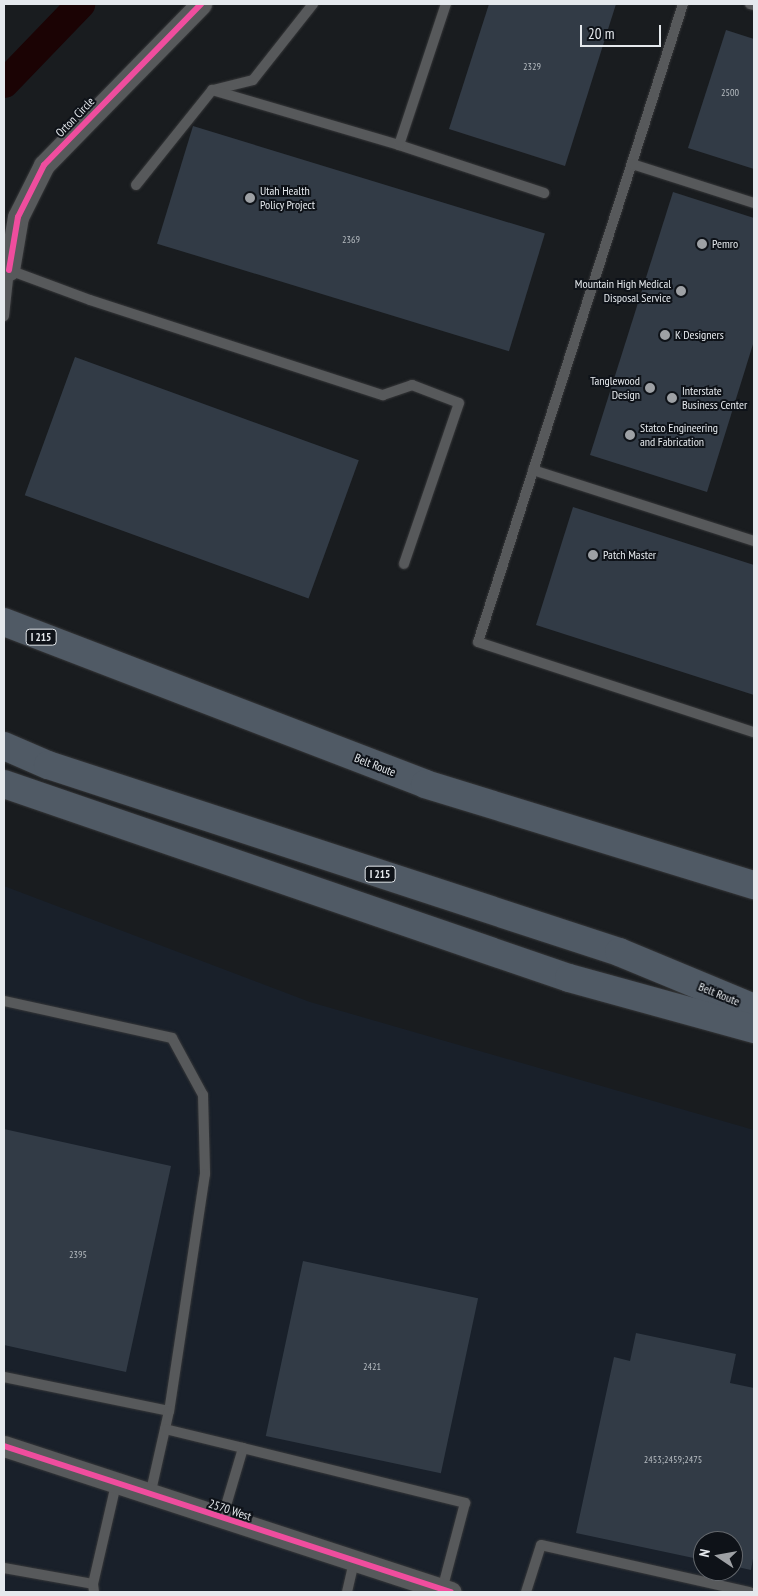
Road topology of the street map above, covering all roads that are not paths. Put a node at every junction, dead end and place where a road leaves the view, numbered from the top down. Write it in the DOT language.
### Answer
graph roads {
  1 [pos="201,4"];
  2 [pos="313,4"];
  3 [pos="446,4"];
  4 [pos="683,4"];
  5 [pos="750,4"];
  6 [pos="754,5"];
  7 [pos="212,90"];
  8 [pos="399,145"];
  9 [pos="632,164"];
  10 [pos="136,185"];
  11 [pos="544,193"];
  12 [pos="754,203"];
  13 [pos="9,270"];
  14 [pos="4,316"];
  15 [pos="533,470"];
  16 [pos="754,541"];
  17 [pos="404,564"];
  18 [pos="4,614"];
  19 [pos="4,622"];
  20 [pos="78,652"];
  21 [pos="754,732"];
  22 [pos="4,746"];
  23 [pos="4,784"];
  24 [pos="754,885"];
  25 [pos="4,1001"];
  26 [pos="754,1008"];
  27 [pos="754,1029"];
  28 [pos="4,1377"];
  29 [pos="169,1411"];
  30 [pos="165,1429"];
  31 [pos="4,1446"];
  32 [pos="242,1448"];
  33 [pos="116,1484"];
  34 [pos="150,1495"];
  35 [pos="222,1519"];
  36 [pos="354,1562"];
  37 [pos="4,1568"];
  38 [pos="93,1588"];
  39 [pos="446,1591"];
  40 [pos="347,1592"];
  41 [pos="526,1592"];
  42 [pos="750,1592"];
  1 -- 13 [label="street, Orton Circle"];
  2 -- 7 [label="lane"];
  3 -- 8 [label="lane"];
  4 -- 9 [label="lane"];
  5 -- 6 [label="lane"];
  7 -- 8 [label="lane"];
  7 -- 10 [label="lane"];
  8 -- 11 [label="lane"];
  9 -- 12 [label="lane"];
  9 -- 15 [label="lane"];
  13 -- 14 [label="lane"];
  13 -- 17 [label="lane"];
  15 -- 16 [label="lane"];
  15 -- 21 [label="lane"];
  18 -- 20 [label="highway"];
  19 -- 20 [label="highway, Belt Route / I 215"];
  20 -- 24 [label="highway, Belt Route / I 215"];
  22 -- 26 [label="highway, Belt Route / I 215"];
  23 -- 27 [label="highway"];
  25 -- 29 [label="lane"];
  28 -- 29 [label="lane"];
  29 -- 30 [label="lane"];
  30 -- 32 [label="lane"];
  30 -- 34 [label="lane"];
  31 -- 33 [label="street, 2570 West"];
  32 -- 35 [label="lane"];
  32 -- 39 [label="lane"];
  33 -- 34 [label="street, 2570 West"];
  33 -- 38 [label="lane"];
  34 -- 35 [label="street, 2570 West"];
  35 -- 36 [label="street, 2570 West"];
  36 -- 39 [label="street, 2570 West"];
  36 -- 40 [label="lane"];
  37 -- 38 [label="lane"];
  41 -- 42 [label="lane"];
}
